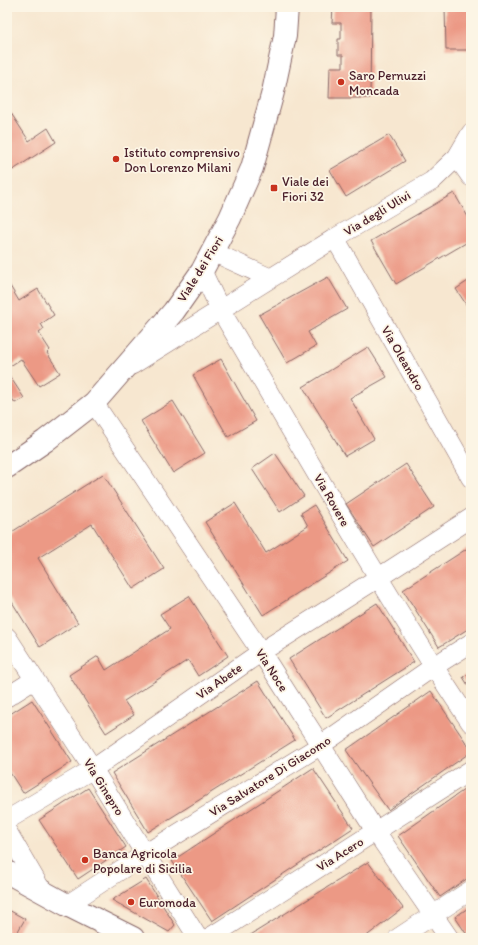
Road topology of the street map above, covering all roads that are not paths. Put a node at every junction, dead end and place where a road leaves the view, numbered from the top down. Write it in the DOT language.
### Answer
graph roads {
  1 [pos="288,7"];
  2 [pos="471,133"];
  3 [pos="457,157"];
  4 [pos="471,177"];
  5 [pos="335,238"];
  6 [pos="213,252"];
  7 [pos="202,271"];
  8 [pos="270,278"];
  9 [pos="220,310"];
  10 [pos="124,370"];
  11 [pos="94,403"];
  12 [pos="7,467"];
  13 [pos="471,478"];
  14 [pos="471,518"];
  15 [pos="378,578"];
  16 [pos="7,637"];
  17 [pos="471,643"];
  18 [pos="261,652"];
  19 [pos="433,667"];
  20 [pos="34,680"];
  21 [pos="7,697"];
  22 [pos="471,723"];
  23 [pos="321,745"];
  24 [pos="93,769"];
  25 [pos="471,770"];
  26 [pos="7,820"];
  27 [pos="7,831"];
  28 [pos="376,832"];
  29 [pos="145,854"];
  30 [pos="7,872"];
  31 [pos="471,890"];
  32 [pos="42,891"];
  33 [pos="67,905"];
  34 [pos="433,914"];
  35 [pos="133,938"];
  36 [pos="198,938"];
  37 [pos="209,938"];
  38 [pos="398,938"];
  39 [pos="449,938"];
  1 -- 6 [label="street, Viale dei Fiori"];
  2 -- 3 [label="street, Via degli Ulivi"];
  3 -- 4 [label="street"];
  3 -- 5 [label="street, Via degli Ulivi"];
  5 -- 8 [label="street, Via degli Ulivi"];
  5 -- 13 [label="street, Via Oleandro"];
  6 -- 7 [label="street, Viale dei Fiori"];
  6 -- 8 [label="street"];
  7 -- 9 [label="street, Via Rovere"];
  7 -- 10 [label="street, Viale dei Fiori"];
  8 -- 9 [label="street, Via degli Ulivi"];
  9 -- 10 [label="street, Via degli Ulivi"];
  9 -- 15 [label="street, Via Rovere"];
  10 -- 11 [label="street, Viale dei Fiori"];
  11 -- 12 [label="street, Viale dei Fiori"];
  11 -- 18 [label="street, Via Noce"];
  14 -- 15 [label="street, Via Abete"];
  15 -- 18 [label="street, Via Abete"];
  15 -- 19 [label="street, Via Rovere"];
  16 -- 20 [label="street, Via Ginepro"];
  17 -- 19 [label="street, Via Salvatore Di Giacomo"];
  18 -- 23 [label="street, Via Noce"];
  18 -- 24 [label="street, Via Abete"];
  19 -- 22 [label="street, Via Rovere"];
  19 -- 23 [label="street, Via Salvatore Di Giacomo"];
  20 -- 21 [label="street"];
  20 -- 24 [label="street, Via Ginepro"];
  23 -- 28 [label="street, Via Noce"];
  23 -- 29 [label="street, Via Salvatore Di Giacomo"];
  24 -- 26 [label="street, Via Abete"];
  24 -- 29 [label="street, Via Ginepro"];
  25 -- 28 [label="street, Via Acero"];
  27 -- 32 [label="street"];
  28 -- 34 [label="street, Via Noce"];
  28 -- 37 [label="street, Via Acero"];
  29 -- 33 [label="street, Via Salvatore Di Giacomo"];
  29 -- 36 [label="street, Via Ginepro"];
  30 -- 32 [label="street"];
  31 -- 34 [label="street"];
  32 -- 33 [label="street"];
  33 -- 35 [label="street"];
  34 -- 38 [label="street"];
  34 -- 39 [label="street, Via Noce"];
}
